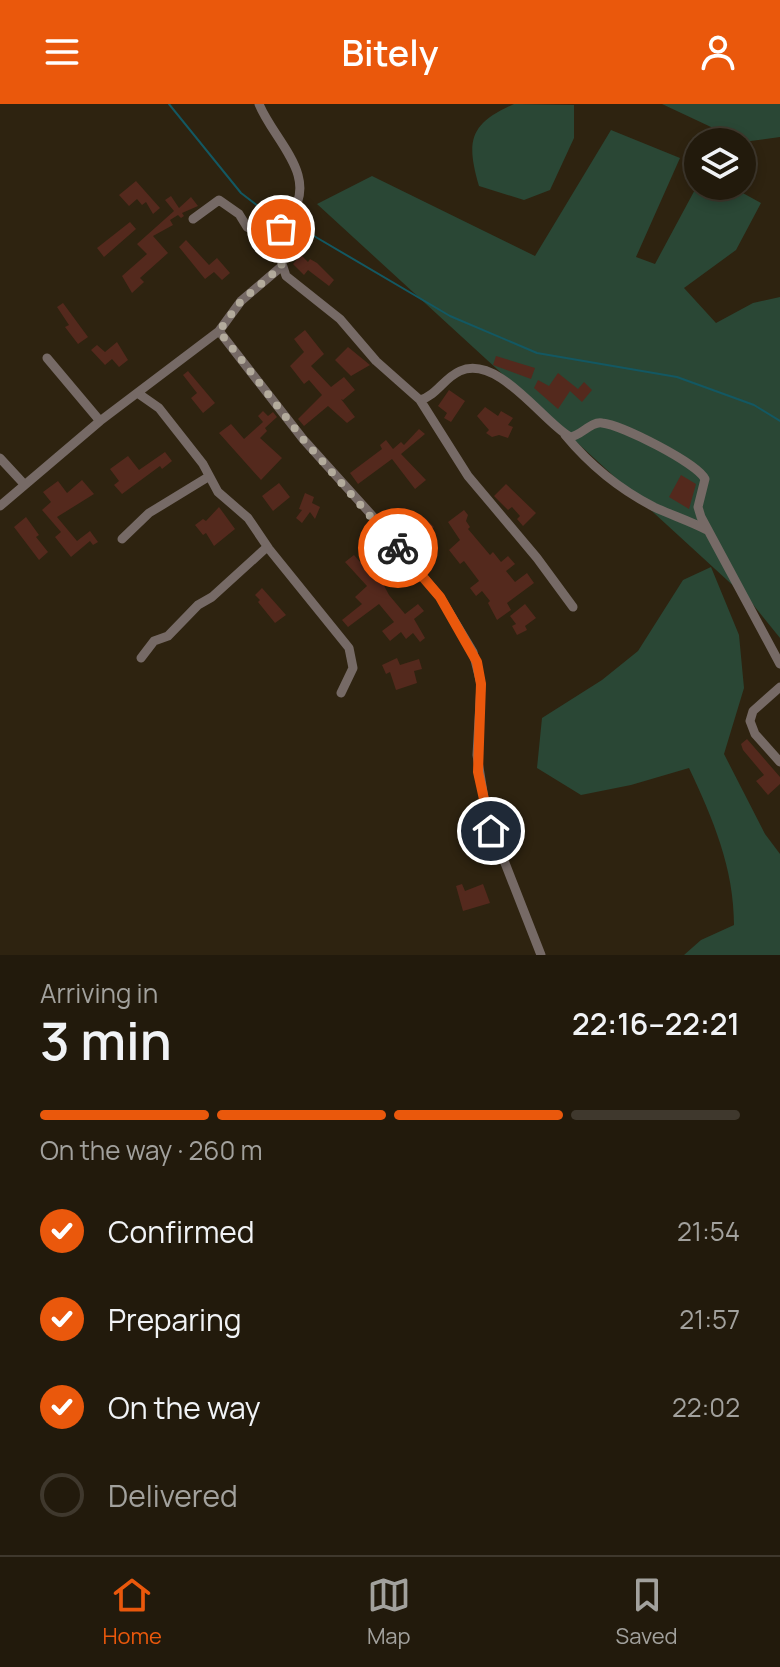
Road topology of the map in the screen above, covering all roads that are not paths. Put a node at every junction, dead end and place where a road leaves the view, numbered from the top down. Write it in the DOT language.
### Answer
graph roads {
  1 [pos="259,104"];
  2 [pos="193,219"];
  3 [pos="270,239"];
  4 [pos="282,266"];
  5 [pos="219,331"];
  6 [pos="47,358"];
  7 [pos="139,394"];
  8 [pos="420,400"];
  9 [pos="100,421"];
  10 [pos="564,434"];
  11 [pos="0,458"];
  12 [pos="208,477"];
  13 [pos="24,484"];
  14 [pos="0,506"];
  15 [pos="710,531"];
  16 [pos="122,539"];
  17 [pos="267,547"];
  18 [pos="573,607"];
  19 [pos="141,658"];
  20 [pos="780,664"];
  21 [pos="780,687"];
  22 [pos="341,693"];
  23 [pos="780,762"];
  24 [pos="541,955"];
  1 -- 3 [label="street"];
  2 -- 3 [label="street"];
  3 -- 4 [label="street"];
  4 -- 5 [label="street"];
  4 -- 8 [label="street"];
  5 -- 7 [label="street"];
  5 -- 24 [label="street"];
  6 -- 9 [label="street"];
  7 -- 9 [label="street"];
  7 -- 12 [label="street"];
  8 -- 10 [label="street"];
  8 -- 18 [label="street"];
  9 -- 13 [label="street"];
  10 -- 15 [label="street"];
  10 -- 15 [label="street"];
  11 -- 13 [label="street"];
  12 -- 16 [label="street"];
  12 -- 17 [label="street"];
  13 -- 14 [label="street"];
  15 -- 20 [label="street"];
  17 -- 19 [label="street"];
  17 -- 22 [label="street"];
  21 -- 23 [label="street"];
}
